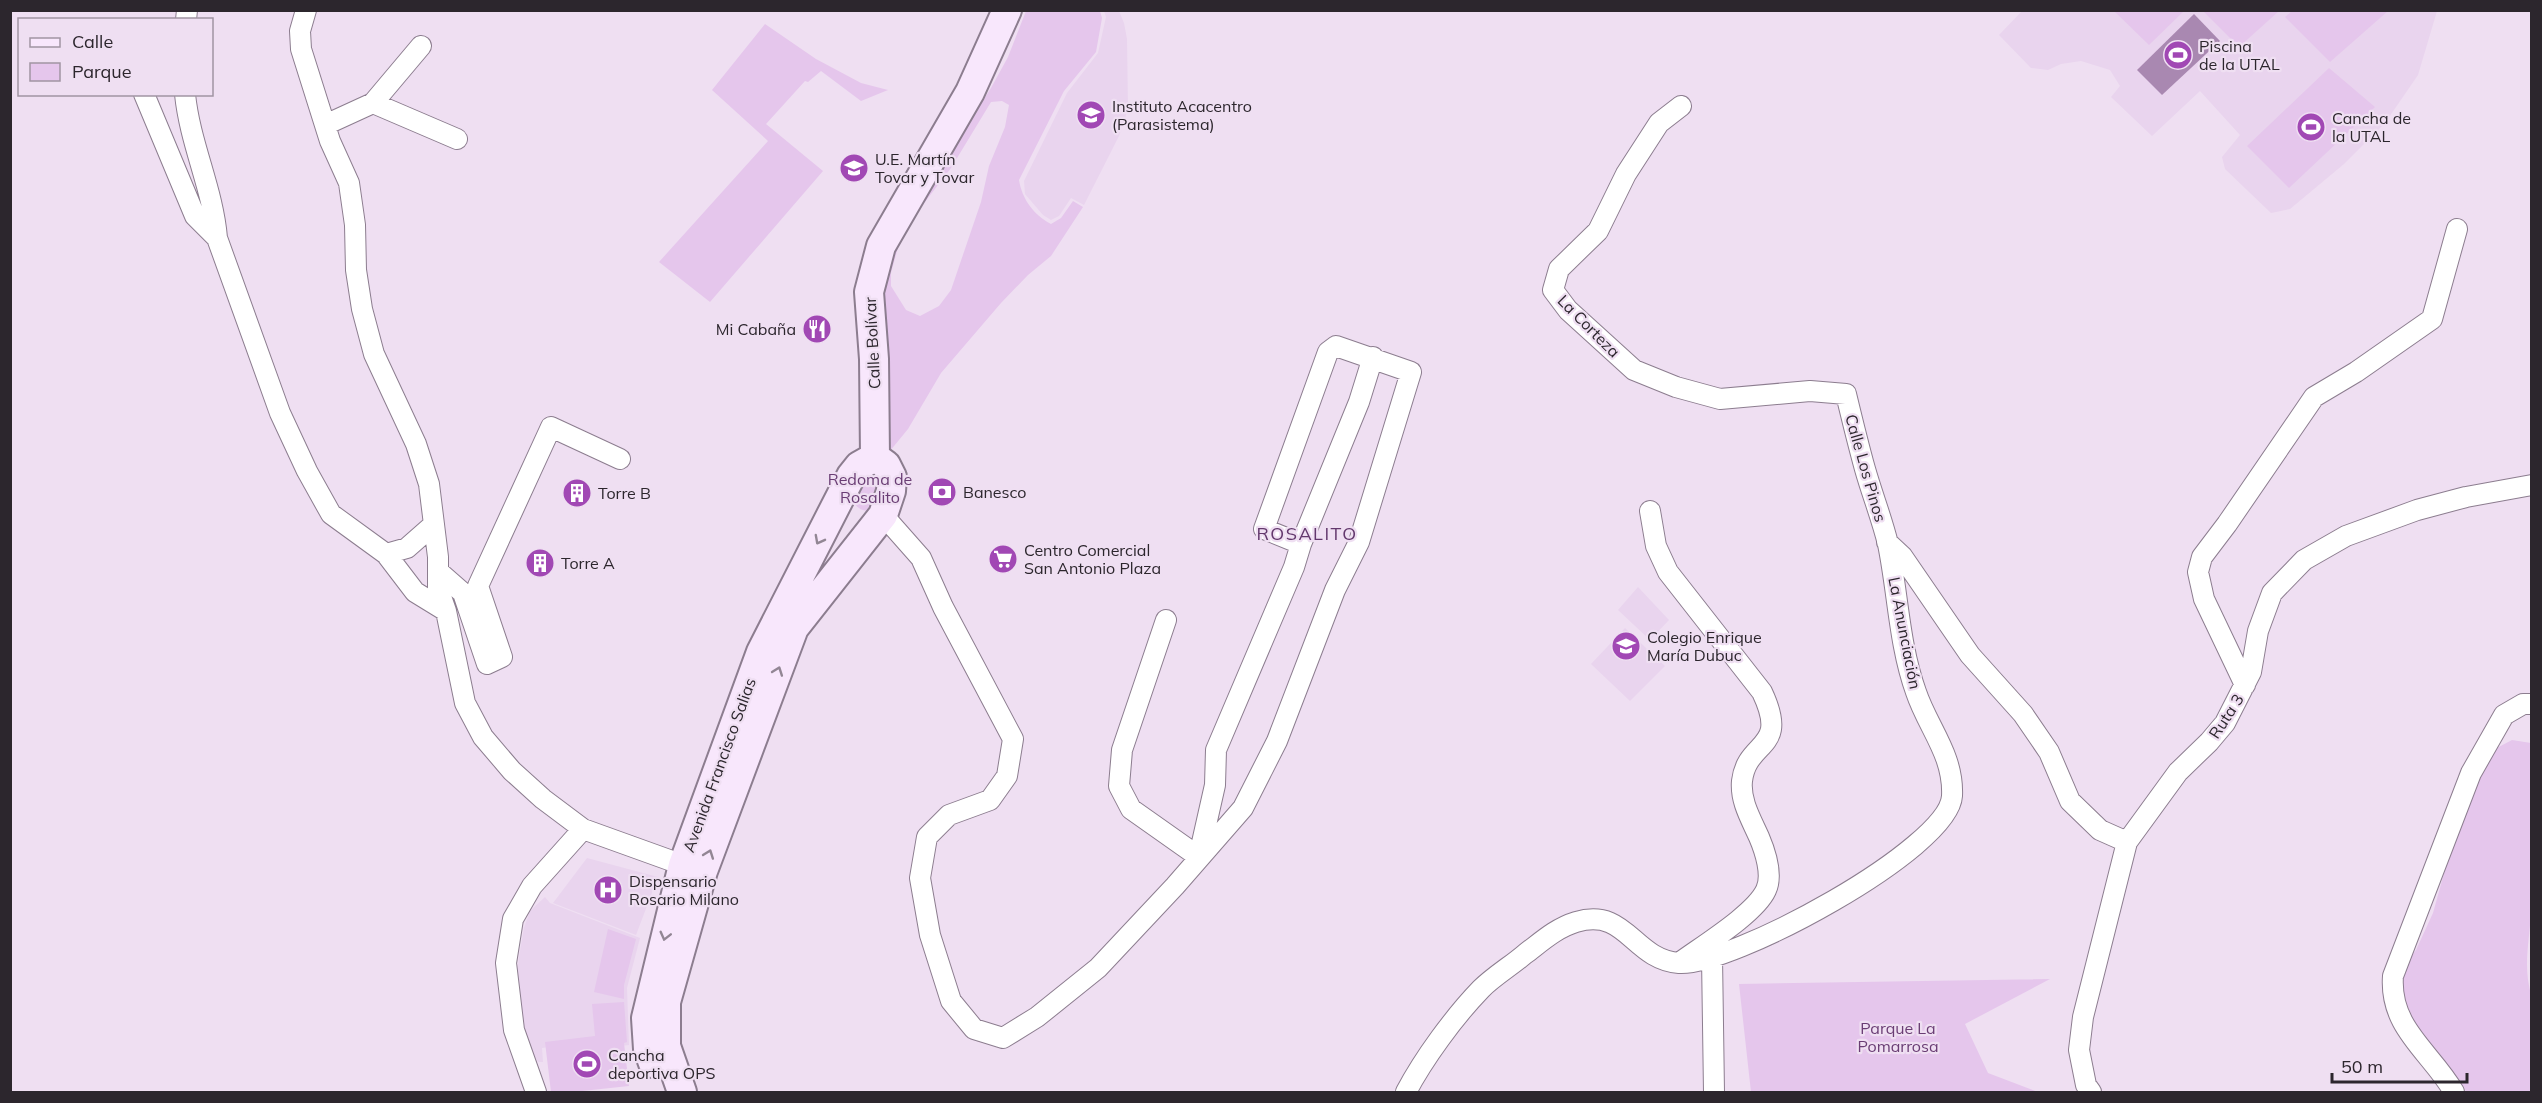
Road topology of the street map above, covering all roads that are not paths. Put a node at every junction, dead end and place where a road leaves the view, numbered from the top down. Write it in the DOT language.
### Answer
graph roads {
  1 [pos="306,10"];
  2 [pos="1007,10"];
  3 [pos="422,46"];
  4 [pos="145,96"];
  5 [pos="185,96"];
  6 [pos="373,104"];
  7 [pos="1681,106"];
  8 [pos="325,125"];
  9 [pos="457,139"];
  10 [pos="2457,229"];
  11 [pos="217,238"];
  12 [pos="1373,357"];
  13 [pos="1846,394"];
  14 [pos="875,457"];
  15 [pos="620,459"];
  16 [pos="2532,485"];
  17 [pos="846,488"];
  18 [pos="885,509"];
  19 [pos="1650,511"];
  20 [pos="432,526"];
  21 [pos="1887,542"];
  22 [pos="1301,544"];
  23 [pos="386,554"];
  24 [pos="439,572"];
  25 [pos="446,611"];
  26 [pos="1166,620"];
  27 [pos="2245,685"];
  28 [pos="2532,704"];
  29 [pos="583,829"];
  30 [pos="2127,842"];
  31 [pos="1199,857"];
  32 [pos="682,865"];
  33 [pos="1712,957"];
  34 [pos="1679,963"];
  35 [pos="536,1092"];
  36 [pos="664,1092"];
  37 [pos="682,1092"];
  38 [pos="1406,1092"];
  39 [pos="1714,1092"];
  40 [pos="2091,1092"];
  41 [pos="2454,1092"];
  1 -- 8 [label="street"];
  2 -- 14 [label="street, Calle Bolívar"];
  3 -- 6 [label="street"];
  4 -- 11 [label="street"];
  5 -- 11 [label="street"];
  6 -- 8 [label="street"];
  6 -- 9 [label="street"];
  7 -- 13 [label="street, La Corteza"];
  8 -- 20 [label="street"];
  10 -- 27 [label="street"];
  11 -- 23 [label="street"];
  12 -- 22 [label="street"];
  12 -- 22 [label="street"];
  12 -- 31 [label="street"];
  13 -- 21 [label="street, Calle Los Pinos"];
  14 -- 17 [label="street"];
  14 -- 18 [label="street"];
  15 -- 24 [label="street"];
  16 -- 27 [label="street, Ruta 3"];
  17 -- 18 [label="street"];
  17 -- 32 [label="street, Avenida Francisco Salias, one-way"];
  18 -- 31 [label="street"];
  37 -- 18 [label="street, Avenida Francisco Salias, one-way"];
  19 -- 34 [label="street"];
  20 -- 23 [label="street"];
  20 -- 24 [label="street"];
  21 -- 30 [label="street"];
  21 -- 33 [label="street, La Anunciación"];
  22 -- 31 [label="street"];
  23 -- 25 [label="street"];
  24 -- 25 [label="street"];
  25 -- 29 [label="street"];
  26 -- 31 [label="street"];
  27 -- 30 [label="street, Ruta 3"];
  28 -- 41 [label="street"];
  29 -- 32 [label="street"];
  29 -- 35 [label="street"];
  30 -- 40 [label="street, Ruta 3"];
  32 -- 36 [label="street, Avenida Francisco Salias, one-way"];
  33 -- 34 [label="street, La Anunciación"];
  33 -- 39 [label="street"];
  34 -- 38 [label="street"];
}
